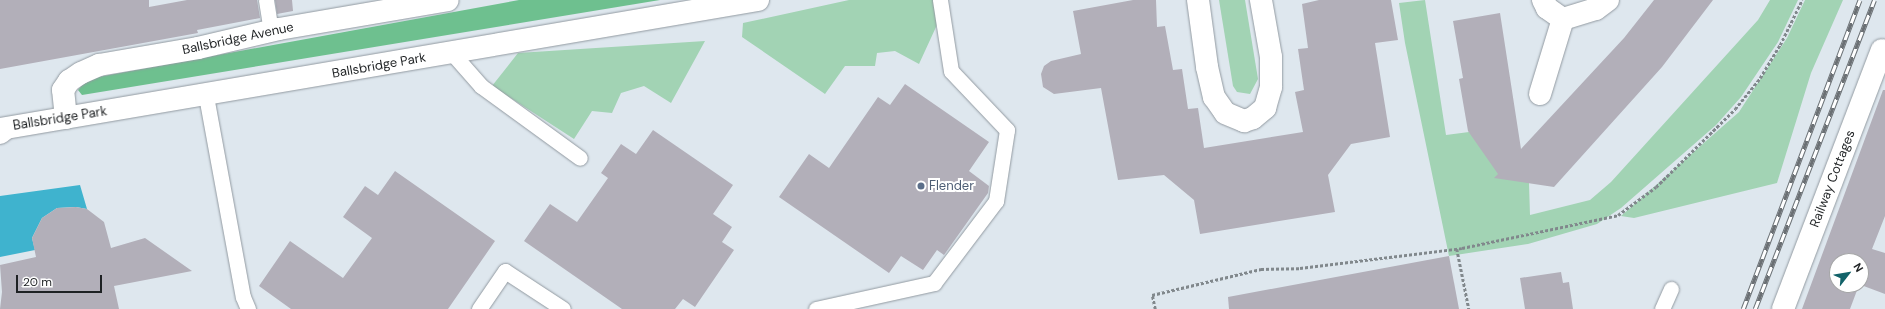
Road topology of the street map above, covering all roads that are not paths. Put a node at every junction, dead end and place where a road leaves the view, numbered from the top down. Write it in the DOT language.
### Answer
graph roads {
  1 [pos="266,0"];
  2 [pos="448,0"];
  3 [pos="758,0"];
  4 [pos="940,0"];
  5 [pos="1198,0"];
  6 [pos="1261,0"];
  7 [pos="1543,0"];
  8 [pos="1608,0"];
  9 [pos="1563,20"];
  10 [pos="271,31"];
  11 [pos="452,53"];
  12 [pos="1881,63"];
  13 [pos="1540,94"];
  14 [pos="206,96"];
  15 [pos="66,118"];
  16 [pos="2,130"];
  17 [pos="580,158"];
  18 [pos="1671,289"];
  19 [pos="248,309"];
  20 [pos="478,309"];
  21 [pos="562,309"];
  22 [pos="816,309"];
  23 [pos="1662,309"];
  24 [pos="1783,309"];
  1 -- 10 [label="lane"];
  2 -- 10 [label="street, Ballsbridge Avenue"];
  3 -- 11 [label="street, Ballsbridge Park"];
  4 -- 22 [label="lane"];
  5 -- 6 [label="street"];
  7 -- 9 [label="street"];
  8 -- 9 [label="street"];
  9 -- 13 [label="street"];
  10 -- 15 [label="street, Ballsbridge Avenue"];
  11 -- 14 [label="street, Ballsbridge Park"];
  11 -- 17 [label="lane"];
  12 -- 24 [label="street, Railway Cottages"];
  14 -- 15 [label="street, Ballsbridge Park"];
  14 -- 19 [label="lane"];
  15 -- 16 [label="street, Ballsbridge Park"];
  18 -- 23 [label="lane"];
  20 -- 21 [label="lane"];
}
